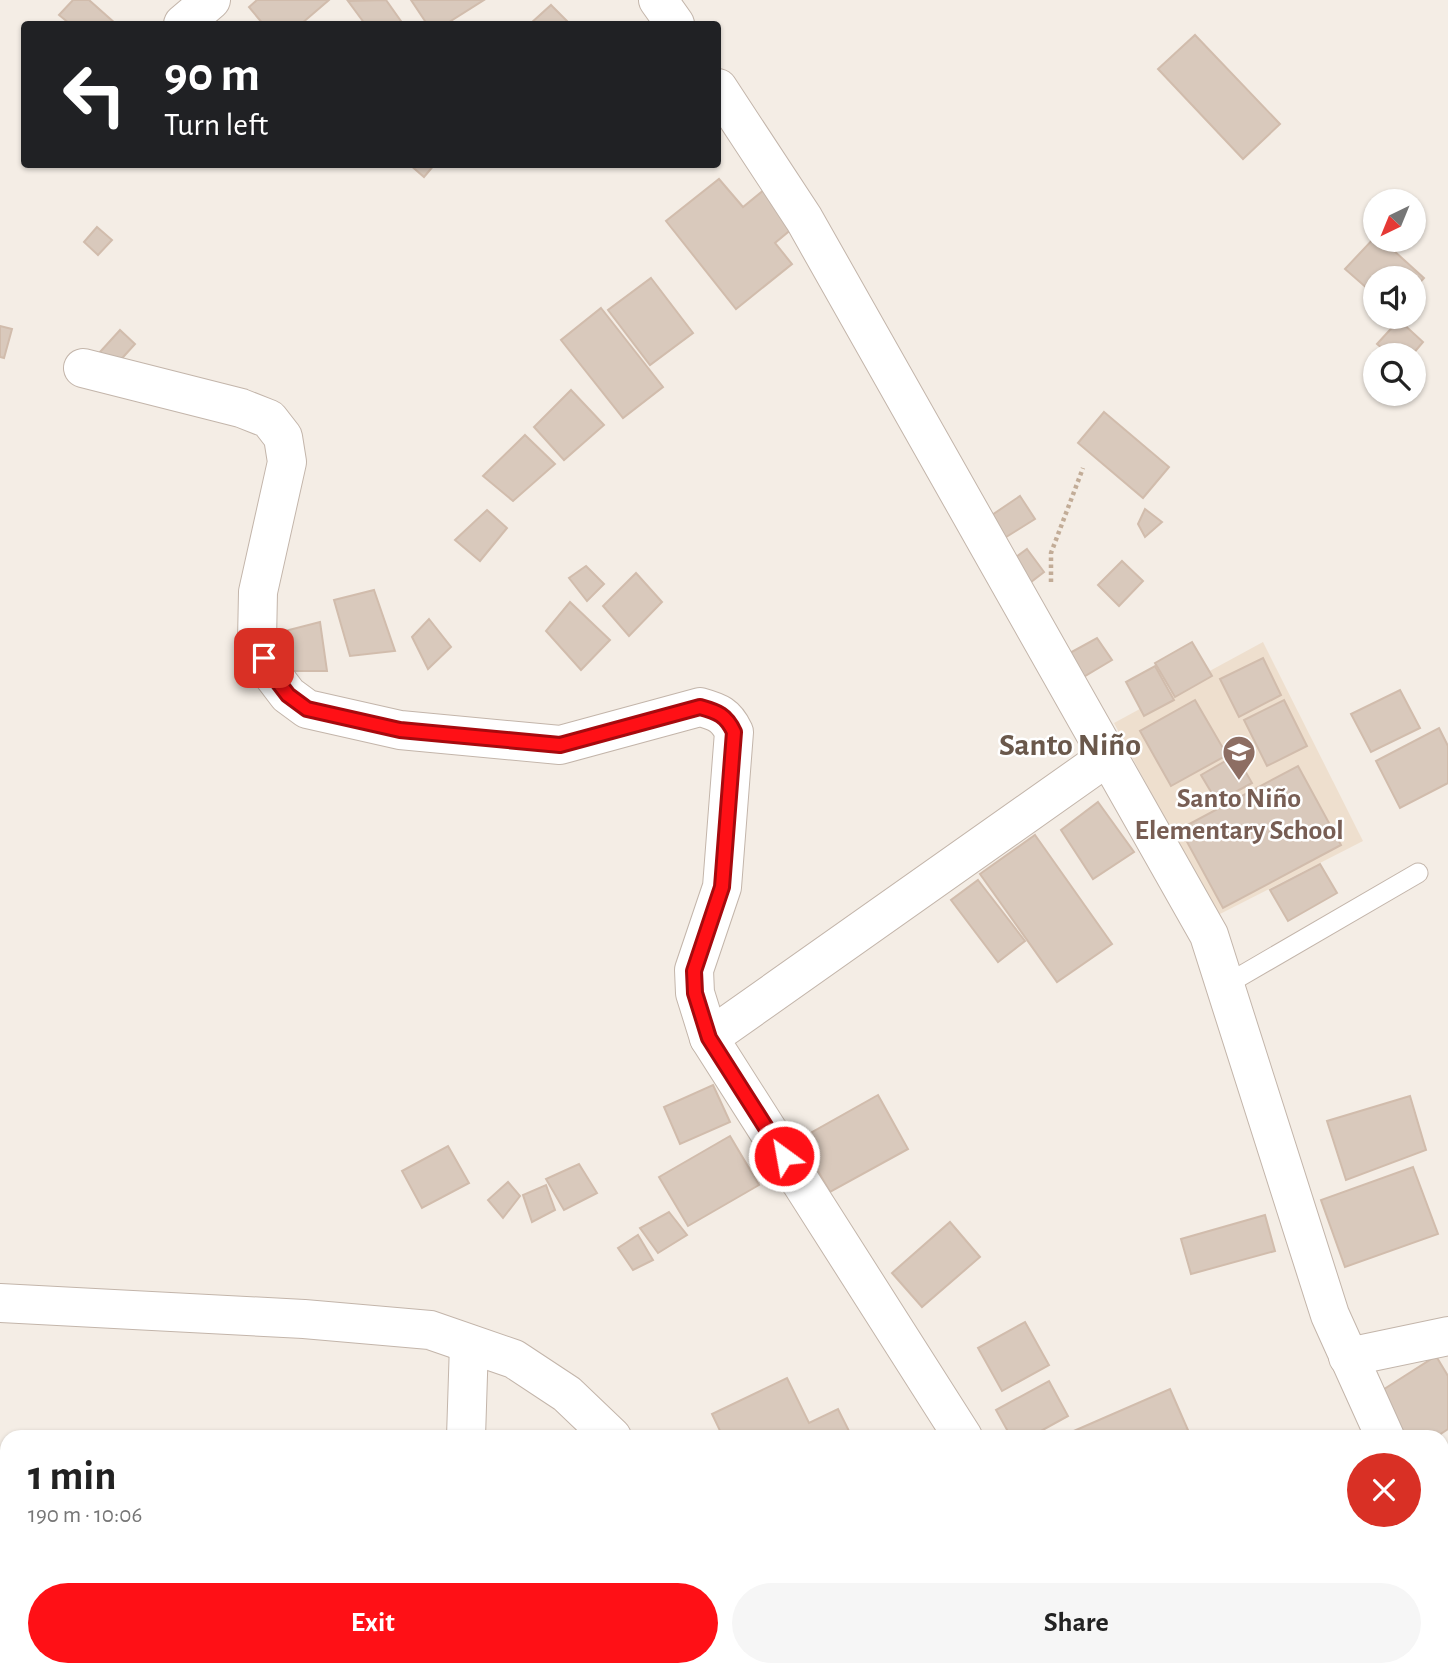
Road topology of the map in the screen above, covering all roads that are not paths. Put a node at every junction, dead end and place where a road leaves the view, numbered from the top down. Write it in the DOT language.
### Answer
graph roads {
  1 [pos="211,0"];
  2 [pos="658,0"];
  3 [pos="186,21"];
  4 [pos="673,21"];
  5 [pos="721,93"];
  6 [pos="83,368"];
  7 [pos="1107,757"];
  8 [pos="1418,873"];
  9 [pos="1227,984"];
  10 [pos="709,1038"];
  11 [pos="0,1303"];
  12 [pos="1448,1336"];
  13 [pos="469,1344"];
  14 [pos="1348,1357"];
  15 [pos="466,1430"];
  16 [pos="605,1430"];
  17 [pos="959,1430"];
  18 [pos="1382,1430"];
  1 -- 3 [label="street"];
  2 -- 4 [label="street"];
  5 -- 7 [label="street"];
  6 -- 10 [label="street"];
  7 -- 9 [label="street"];
  7 -- 10 [label="street"];
  8 -- 9 [label="lane"];
  9 -- 14 [label="street"];
  10 -- 17 [label="street"];
  11 -- 13 [label="street"];
  12 -- 14 [label="street"];
  13 -- 15 [label="street"];
  13 -- 16 [label="street"];
  14 -- 18 [label="street"];
}
